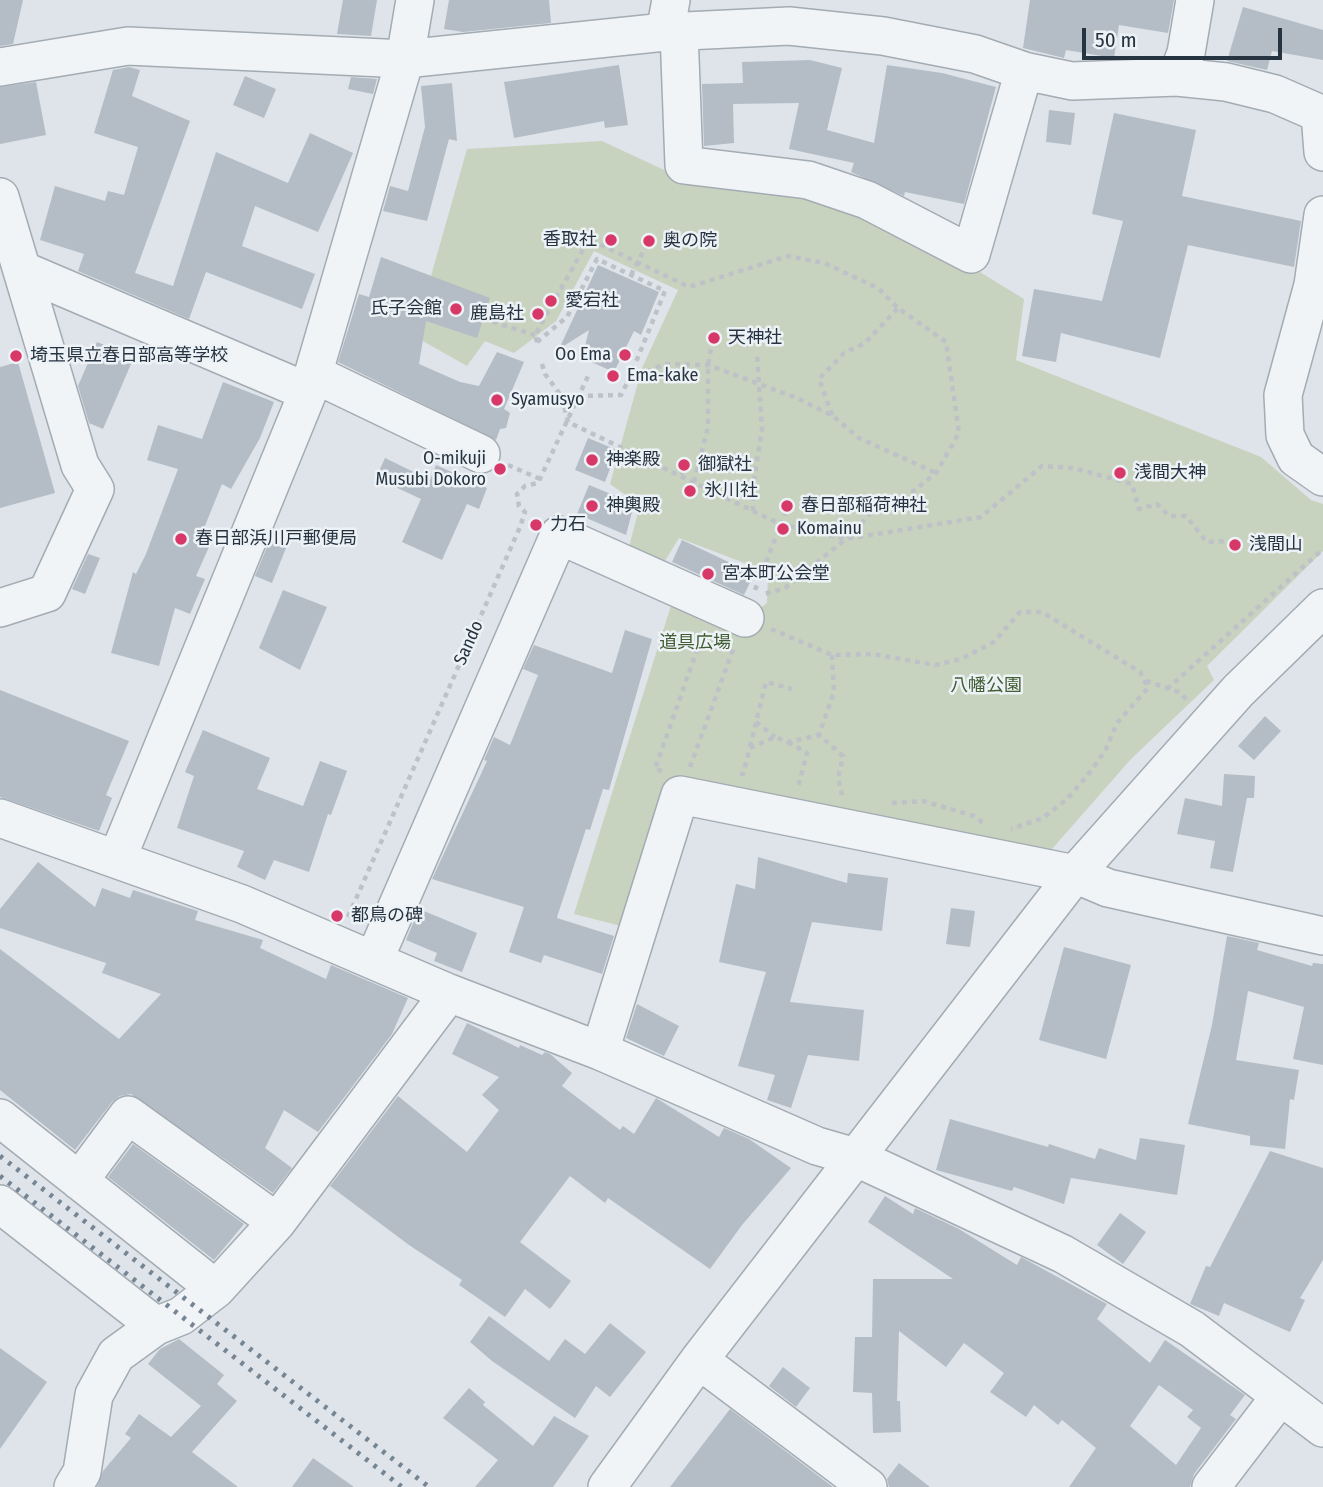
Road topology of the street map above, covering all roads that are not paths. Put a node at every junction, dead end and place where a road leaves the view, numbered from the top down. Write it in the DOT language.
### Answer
graph roads {
  1 [pos="415,0"];
  2 [pos="1195,0"];
  3 [pos="672,21"];
  4 [pos="405,59"];
  5 [pos="0,67"];
  6 [pos="1024,71"];
  7 [pos="1177,77"];
  8 [pos="1321,115"];
  9 [pos="1323,152"];
  10 [pos="0,197"];
  11 [pos="1323,215"];
  12 [pos="22,270"];
  13 [pos="1318,286"];
  14 [pos="311,383"];
  15 [pos="481,454"];
  16 [pos="1323,477"];
  17 [pos="749,607"];
  18 [pos="0,608"];
  19 [pos="1323,608"];
  20 [pos="2,823"];
  21 [pos="117,859"];
  22 [pos="1075,874"];
  23 [pos="1323,936"];
  24 [pos="374,960"];
  25 [pos="449,993"];
  26 [pos="600,1051"];
  27 [pos="0,1118"];
  28 [pos="855,1157"];
  29 [pos="79,1181"];
  30 [pos="0,1204"];
  31 [pos="277,1222"];
  32 [pos="216,1289"];
  33 [pos="156,1326"];
  34 [pos="699,1360"];
  35 [pos="1279,1398"];
  36 [pos="1323,1428"];
  37 [pos="73,1487"];
  38 [pos="607,1487"];
  39 [pos="868,1487"];
  40 [pos="1211,1487"];
  1 -- 4 [label="street"];
  2 -- 7 [label="street"];
  3 -- 4 [label="street"];
  3 -- 6 [label="street"];
  3 -- 6 [label="street"];
  4 -- 5 [label="street"];
  4 -- 14 [label="street"];
  6 -- 7 [label="street"];
  7 -- 8 [label="street"];
  8 -- 9 [label="street"];
  10 -- 12 [label="street"];
  11 -- 13 [label="street"];
  12 -- 14 [label="street"];
  12 -- 18 [label="street"];
  13 -- 16 [label="street"];
  14 -- 15 [label="street"];
  14 -- 21 [label="street"];
  17 -- 24 [label="street"];
  19 -- 22 [label="street"];
  20 -- 21 [label="street"];
  21 -- 24 [label="street"];
  22 -- 23 [label="street"];
  22 -- 26 [label="street"];
  22 -- 28 [label="street"];
  24 -- 25 [label="street"];
  25 -- 26 [label="street"];
  25 -- 31 [label="street"];
  26 -- 28 [label="street"];
  27 -- 29 [label="street"];
  28 -- 34 [label="street"];
  28 -- 35 [label="street"];
  29 -- 31 [label="street"];
  29 -- 32 [label="street"];
  30 -- 33 [label="street"];
  31 -- 32 [label="street"];
  32 -- 33 [label="street"];
  33 -- 37 [label="street"];
  34 -- 38 [label="street"];
  34 -- 39 [label="street"];
  35 -- 36 [label="street"];
  35 -- 40 [label="street"];
}
